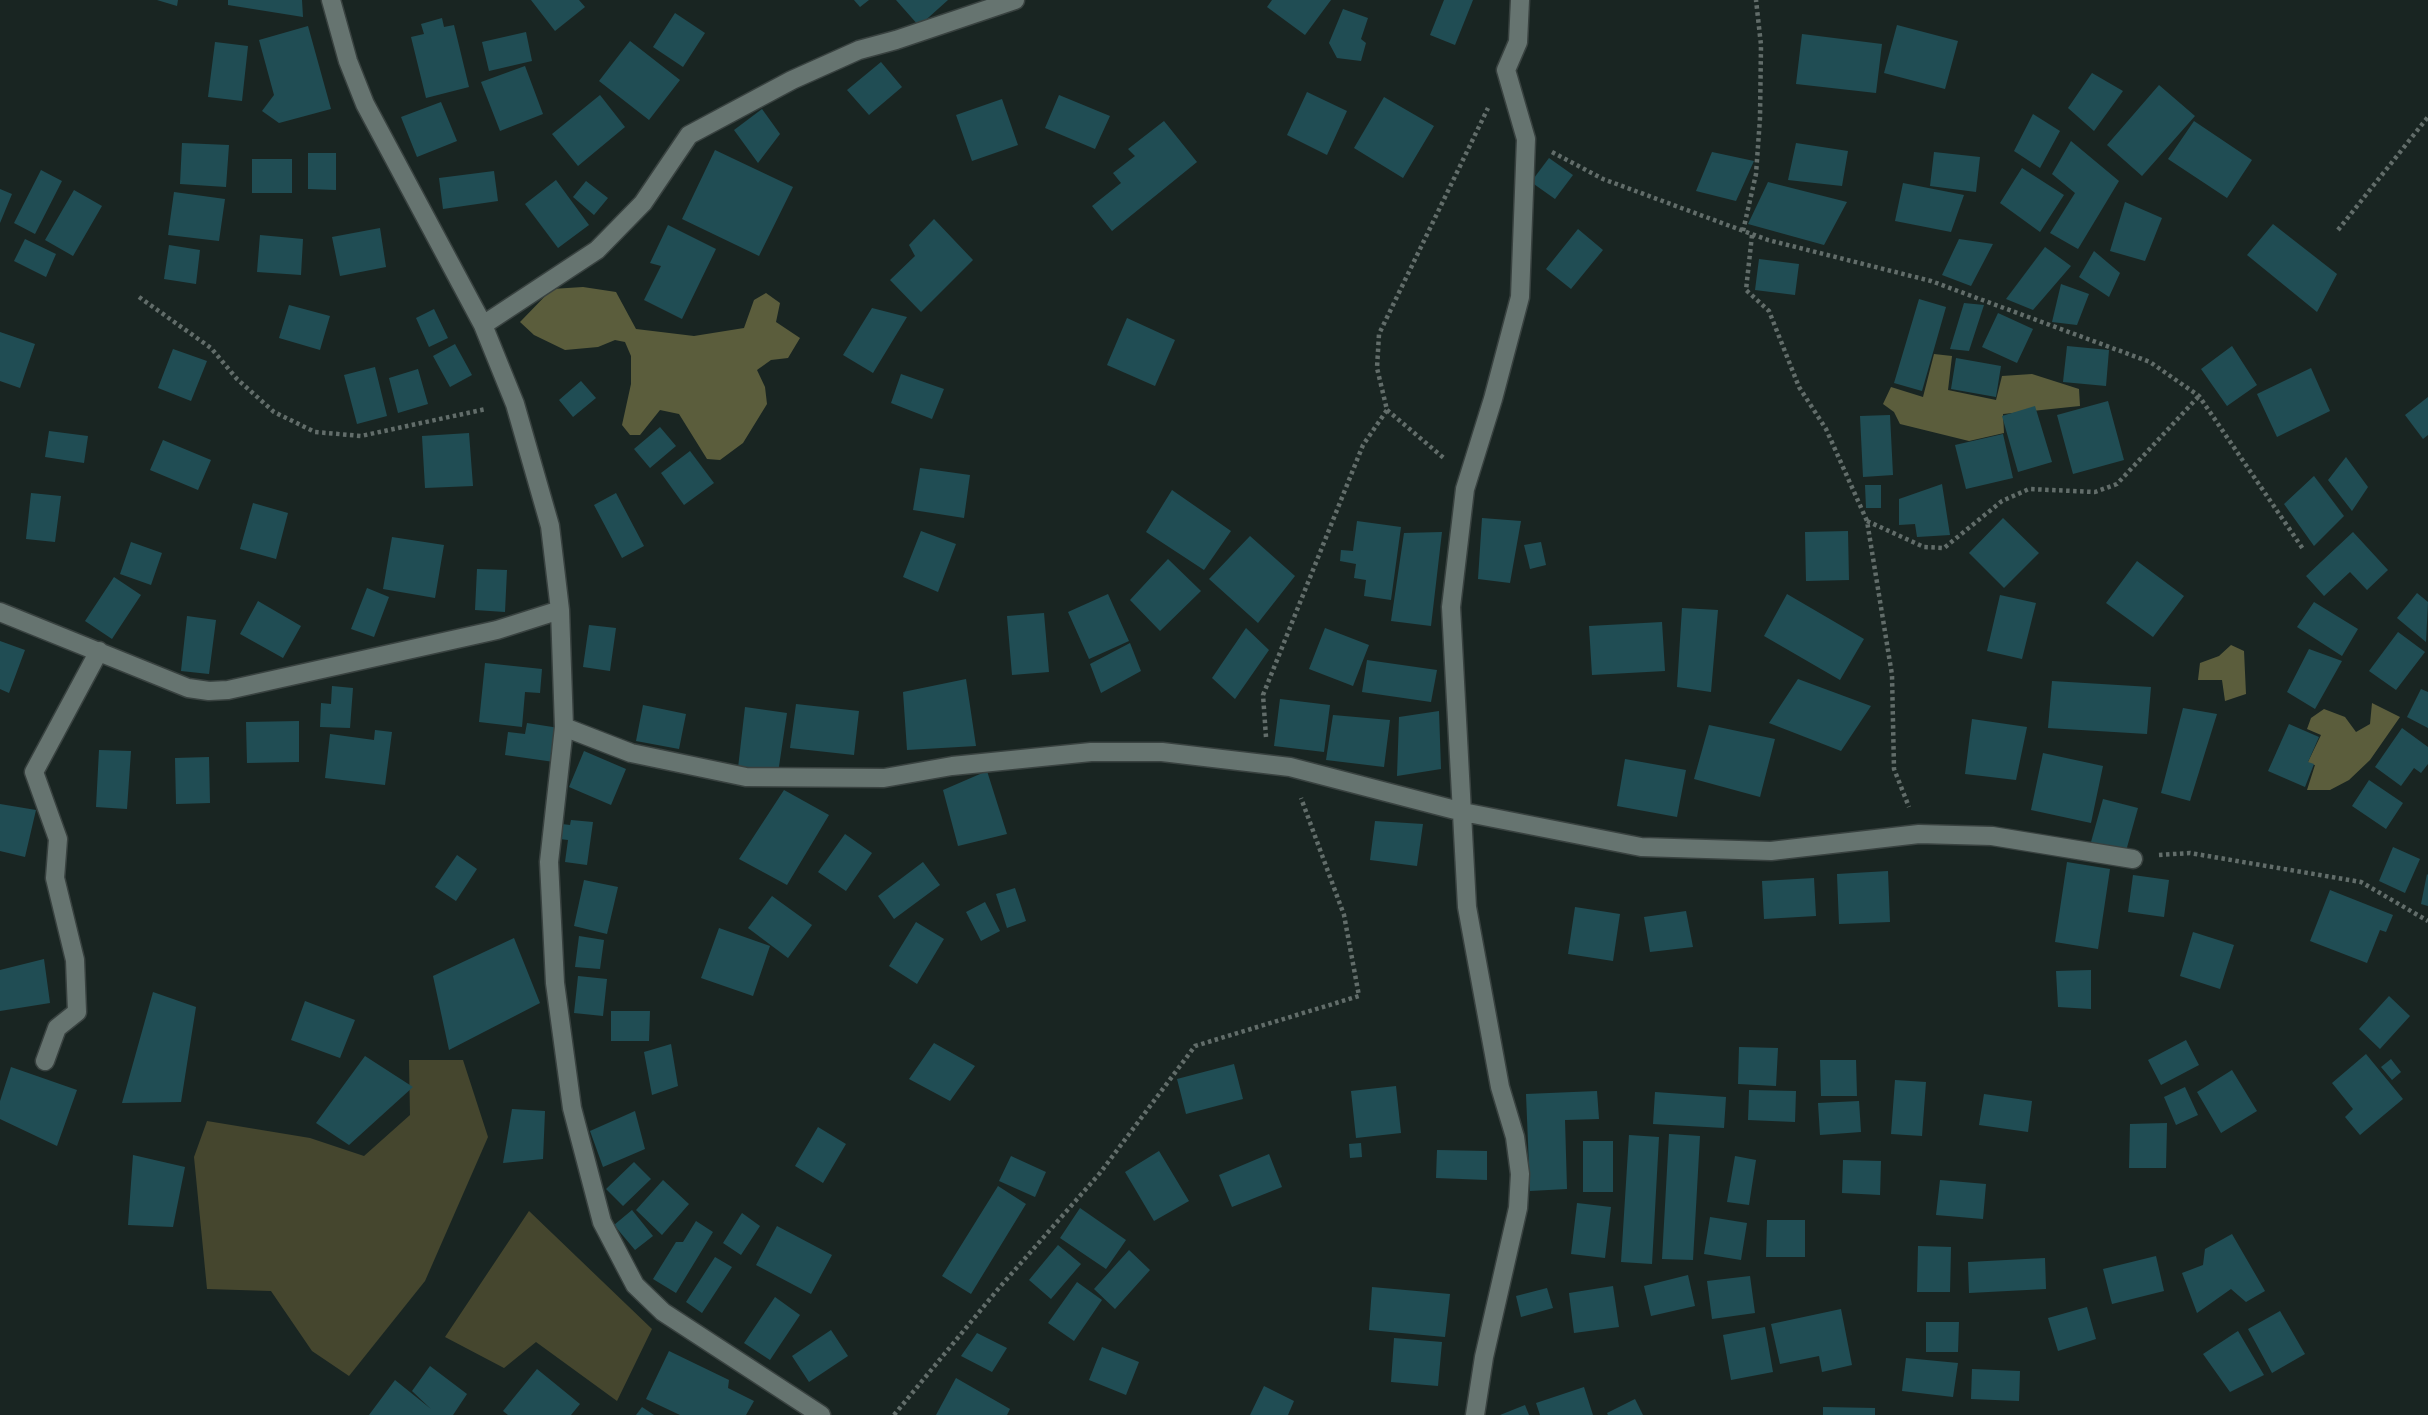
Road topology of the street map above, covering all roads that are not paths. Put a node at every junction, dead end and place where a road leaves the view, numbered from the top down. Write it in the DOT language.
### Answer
graph roads {
  1 [pos="331,0"];
  2 [pos="1015,0"];
  3 [pos="1520,0"];
  4 [pos="483,325"];
  5 [pos="560,610"];
  6 [pos="0,612"];
  7 [pos="99,651"];
  8 [pos="564,727"];
  9 [pos="1463,812"];
  10 [pos="2133,859"];
  11 [pos="45,1061"];
  12 [pos="821,1415"];
  13 [pos="1475,1415"];
  1 -- 4 [label="street"];
  2 -- 4 [label="street"];
  3 -- 9 [label="street"];
  4 -- 5 [label="street"];
  5 -- 7 [label="street"];
  5 -- 8 [label="street"];
  6 -- 7 [label="street"];
  7 -- 11 [label="street"];
  8 -- 9 [label="street"];
  8 -- 12 [label="street"];
  9 -- 10 [label="street"];
  9 -- 13 [label="street"];
}
